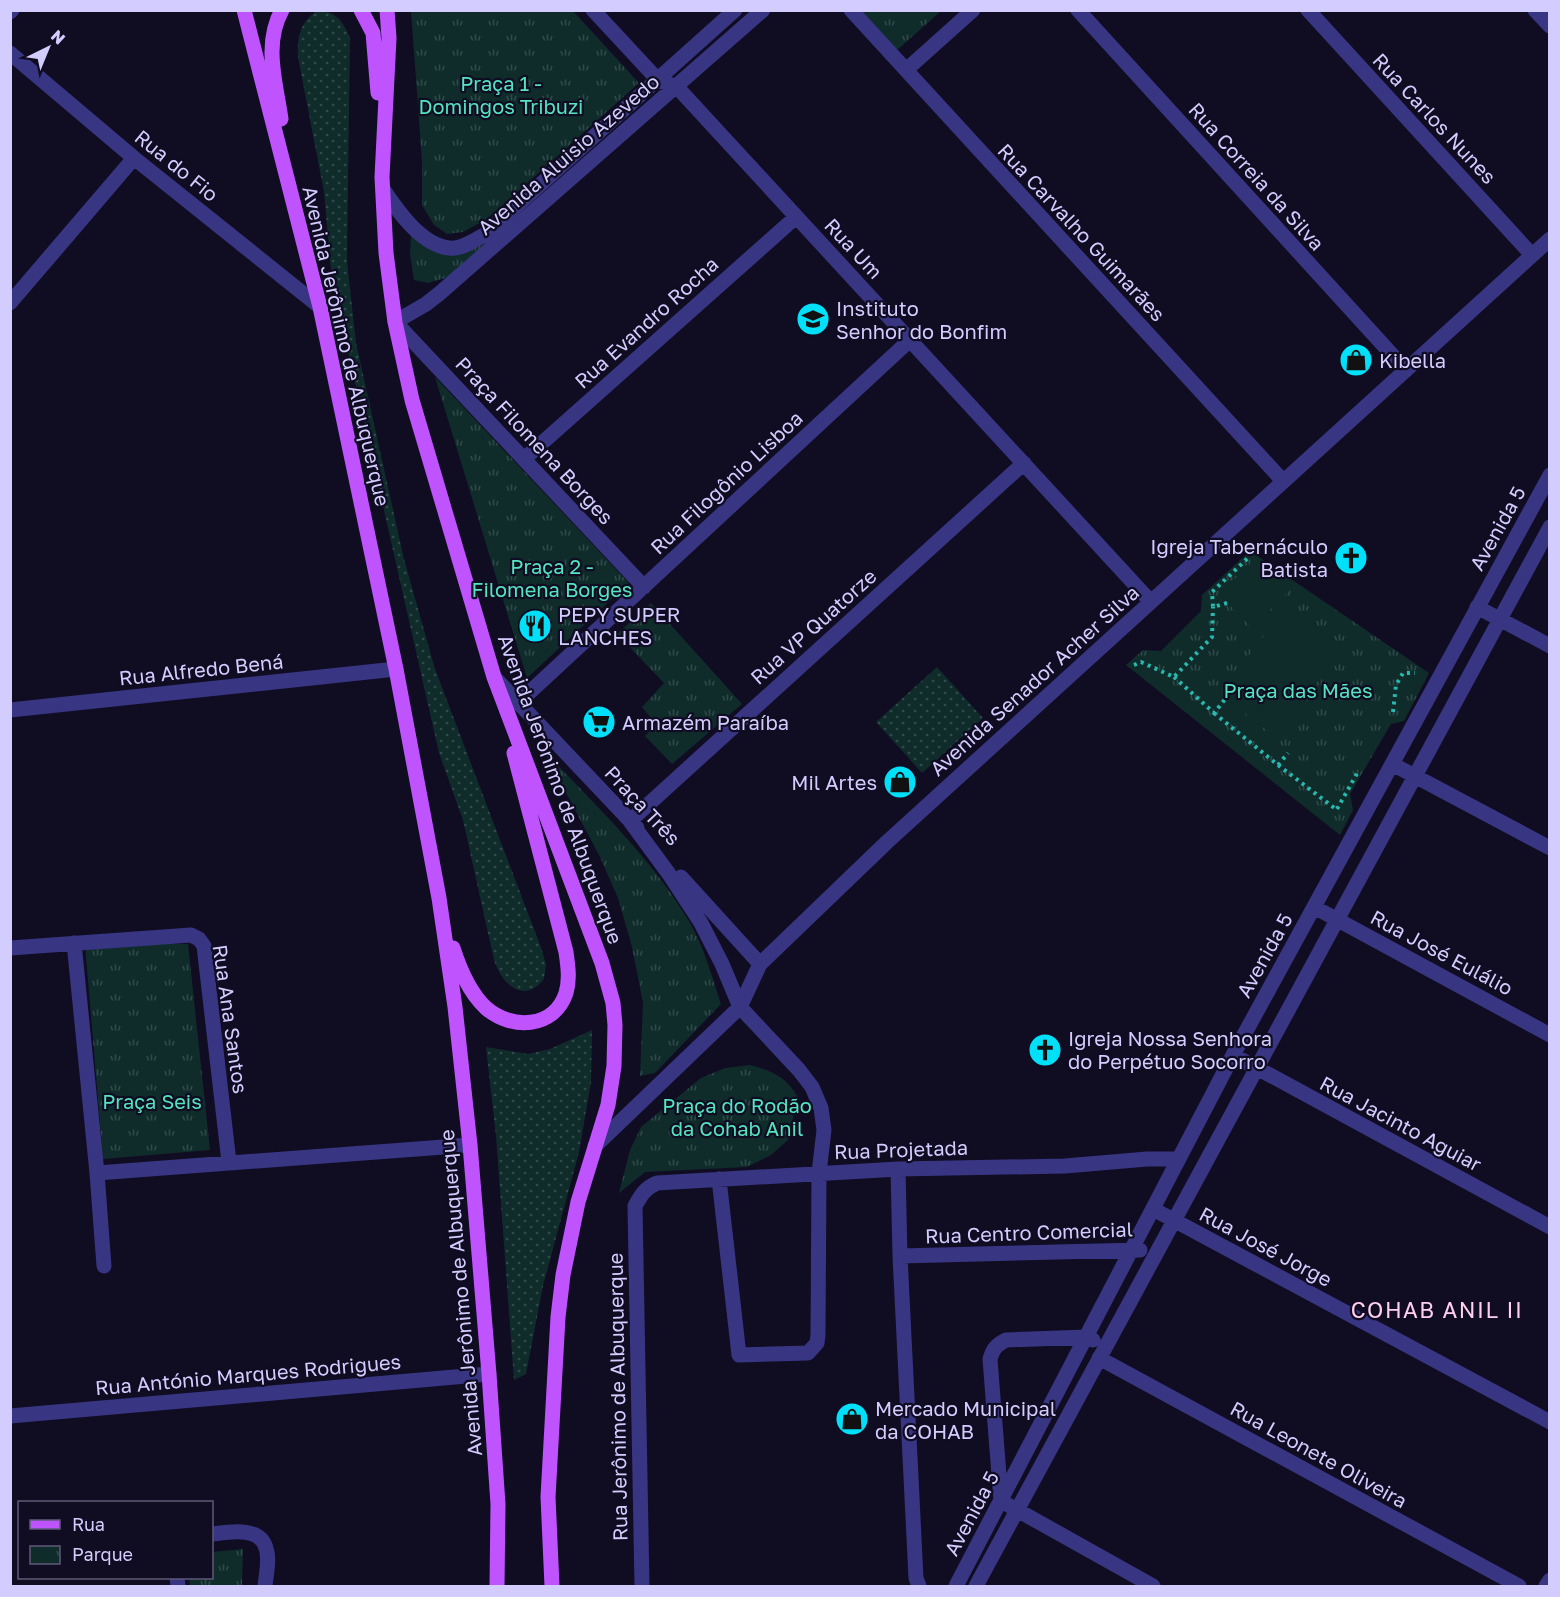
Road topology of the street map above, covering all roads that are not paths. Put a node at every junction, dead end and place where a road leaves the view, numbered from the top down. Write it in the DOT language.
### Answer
graph roads {
  1 [pos="244,10"];
  2 [pos="282,10"];
  3 [pos="361,10"];
  4 [pos="387,10"];
  5 [pos="593,10"];
  6 [pos="735,10"];
  7 [pos="763,10"];
  8 [pos="851,10"];
  9 [pos="973,10"];
  10 [pos="1078,10"];
  11 [pos="1308,10"];
  12 [pos="1535,10"];
  13 [pos="1550,26"];
  14 [pos="10,53"];
  15 [pos="906,70"];
  16 [pos="658,80"];
  17 [pos="677,87"];
  18 [pos="134,158"];
  19 [pos="383,183"];
  20 [pos="296,207"];
  21 [pos="796,217"];
  22 [pos="1550,239"];
  23 [pos="1532,255"];
  24 [pos="10,303"];
  25 [pos="320,307"];
  26 [pos="395,322"];
  27 [pos="910,340"];
  28 [pos="1406,370"];
  29 [pos="524,459"];
  30 [pos="1024,463"];
  31 [pos="1550,475"];
  32 [pos="1283,481"];
  33 [pos="1550,527"];
  34 [pos="644,587"];
  35 [pos="1151,602"];
  36 [pos="1477,607"];
  37 [pos="1500,618"];
  38 [pos="1550,645"];
  39 [pos="396,669"];
  40 [pos="494,677"];
  41 [pos="518,703"];
  42 [pos="10,710"];
  43 [pos="1392,764"];
  44 [pos="1415,775"];
  45 [pos="630,821"];
  46 [pos="1550,848"];
  47 [pos="439,898"];
  48 [pos="1314,907"];
  49 [pos="1337,919"];
  50 [pos="74,943"];
  51 [pos="10,948"];
  52 [pos="760,964"];
  53 [pos="740,1007"];
  54 [pos="1550,1035"];
  55 [pos="1233,1055"];
  56 [pos="1256,1068"];
  57 [pos="470,1145"];
  58 [pos="595,1146"];
  59 [pos="1179,1159"];
  60 [pos="229,1162"];
  61 [pos="898,1169"];
  62 [pos="96,1173"];
  63 [pos="819,1173"];
  64 [pos="719,1179"];
  65 [pos="634,1206"];
  66 [pos="1153,1209"];
  67 [pos="1174,1220"];
  68 [pos="1550,1227"];
  69 [pos="1158,1249"];
  70 [pos="1132,1251"];
  71 [pos="900,1256"];
  72 [pos="104,1266"];
  73 [pos="1087,1337"];
  74 [pos="1102,1352"];
  75 [pos="489,1374"];
  76 [pos="10,1416"];
  77 [pos="1550,1422"];
  78 [pos="1001,1501"];
  79 [pos="1017,1510"];
  80 [pos="213,1534"];
  81 [pos="1550,1580"];
  82 [pos="266,1587"];
  83 [pos="497,1587"];
  84 [pos="552,1587"];
  85 [pos="642,1587"];
  86 [pos="919,1587"];
  87 [pos="956,1587"];
  88 [pos="976,1587"];
  89 [pos="1153,1587"];
  90 [pos="1519,1587"];
  91 [pos="1546,1587"];
  1 -- 20 [label="main road, Avenida Jerônimo de Albuquerque"];
  2 -- 20 [label="main road"];
  3 -- 19 [label="main road"];
  4 -- 19 [label="main road, Avenida Jerônimo de Albuquerque"];
  5 -- 16 [label="street, Rua Um"];
  6 -- 16 [label="street, Avenida Aluisio Azevedo"];
  7 -- 17 [label="street, Avenida Aluisio Azevedo"];
  8 -- 15 [label="street, Rua Carvalho Guimarães"];
  9 -- 15 [label="street"];
  10 -- 28 [label="street, Rua Correia da Silva"];
  11 -- 23 [label="street, Rua Carlos Nunes"];
  12 -- 13 [label="street"];
  14 -- 18 [label="street, Rua do Fio"];
  15 -- 32 [label="street, Rua Carvalho Guimarães"];
  16 -- 17 [label="street, Rua Um"];
  16 -- 19 [label="street, Avenida Aluisio Azevedo"];
  17 -- 21 [label="street, Rua Um"];
  17 -- 26 [label="street, Avenida Aluisio Azevedo"];
  18 -- 24 [label="street"];
  18 -- 25 [label="street, Rua do Fio"];
  19 -- 26 [label="main road, Avenida Jerônimo de Albuquerque"];
  20 -- 25 [label="main road, Avenida Jerônimo de Albuquerque"];
  21 -- 27 [label="street, Rua Um"];
  21 -- 29 [label="street, Rua Evandro Rocha"];
  22 -- 23 [label="street, Avenida Senador Acher Silva"];
  23 -- 28 [label="street, Avenida Senador Acher Silva"];
  25 -- 39 [label="main road, Avenida Jerônimo de Albuquerque"];
  26 -- 29 [label="street, Praça Filomena Borges"];
  26 -- 40 [label="main road, Avenida Jerônimo de Albuquerque"];
  27 -- 30 [label="street, Rua Um"];
  27 -- 34 [label="street, Rua Filogônio Lisboa"];
  28 -- 32 [label="street, Avenida Senador Acher Silva"];
  29 -- 34 [label="street, Praça Filomena Borges"];
  30 -- 35 [label="street, Rua Um"];
  30 -- 45 [label="street, Rua VP Quatorze"];
  31 -- 36 [label="street, Avenida 5"];
  32 -- 35 [label="street, Avenida Senador Acher Silva"];
  33 -- 37 [label="street, Avenida 5"];
  34 -- 41 [label="street, Rua Filogônio Lisboa"];
  35 -- 52 [label="street, Avenida Senador Acher Silva"];
  36 -- 37 [label="street"];
  36 -- 43 [label="street, Avenida 5"];
  37 -- 38 [label="street"];
  37 -- 44 [label="street, Avenida 5"];
  39 -- 42 [label="street, Rua Alfredo Bená"];
  39 -- 47 [label="main road, Avenida Jerônimo de Albuquerque"];
  40 -- 41 [label="street, Praça Três"];
  40 -- 47 [label="main road"];
  40 -- 58 [label="main road, Avenida Jerônimo de Albuquerque"];
  41 -- 45 [label="street, Praça Três"];
  43 -- 44 [label="street"];
  43 -- 48 [label="street, Avenida 5"];
  44 -- 46 [label="street"];
  44 -- 49 [label="street, Avenida 5"];
  45 -- 52 [label="street, Praça Três"];
  45 -- 53 [label="street"];
  47 -- 57 [label="main road, Avenida Jerônimo de Albuquerque"];
  48 -- 49 [label="street, Rua José Eulálio"];
  48 -- 55 [label="street, Avenida 5"];
  49 -- 54 [label="street, Rua José Eulálio"];
  49 -- 56 [label="street, Avenida 5"];
  50 -- 51 [label="street, Rua Ana Santos"];
  50 -- 60 [label="street, Rua Ana Santos"];
  50 -- 62 [label="street"];
  52 -- 53 [label="street, Avenida Senador Acher Silva"];
  53 -- 58 [label="street, Avenida Senador Acher Silva"];
  53 -- 63 [label="street"];
  55 -- 56 [label="street, Rua Jacinto Aguiar"];
  55 -- 59 [label="street, Avenida 5"];
  56 -- 67 [label="street, Avenida 5"];
  56 -- 68 [label="street, Rua Jacinto Aguiar"];
  57 -- 60 [label="street"];
  57 -- 75 [label="main road, Avenida Jerônimo de Albuquerque"];
  58 -- 84 [label="main road, Avenida Jerônimo de Albuquerque"];
  59 -- 61 [label="street, Rua Projetada"];
  59 -- 66 [label="street, Avenida 5"];
  60 -- 62 [label="street"];
  61 -- 63 [label="street, Rua Projetada"];
  61 -- 71 [label="street, Rua Centro Comercial"];
  62 -- 72 [label="street"];
  63 -- 64 [label="street, Rua Projetada"];
  63 -- 64 [label="street"];
  64 -- 65 [label="street, Rua Projetada"];
  65 -- 85 [label="street, Rua Jerônimo de Albuquerque"];
  66 -- 67 [label="street, Rua José Jorge"];
  66 -- 70 [label="street, Avenida 5"];
  67 -- 69 [label="street, Avenida 5"];
  67 -- 77 [label="street, Rua José Jorge"];
  69 -- 70 [label="street, Rua Centro Comercial"];
  69 -- 74 [label="street, Avenida 5"];
  70 -- 71 [label="street, Rua Centro Comercial"];
  70 -- 73 [label="street, Avenida 5"];
  71 -- 86 [label="street, Rua Centro Comercial"];
  73 -- 74 [label="street"];
  73 -- 78 [label="street, Avenida 5"];
  73 -- 78 [label="street"];
  74 -- 79 [label="street, Avenida 5"];
  74 -- 90 [label="street, Rua Leonete Oliveira"];
  75 -- 76 [label="street, Rua António Marques Rodrigues"];
  75 -- 83 [label="main road, Avenida Jerônimo de Albuquerque"];
  78 -- 79 [label="street"];
  78 -- 87 [label="street, Avenida 5"];
  79 -- 88 [label="street, Avenida 5"];
  79 -- 89 [label="street"];
  80 -- 82 [label="street"];
  81 -- 91 [label="street"];
}
